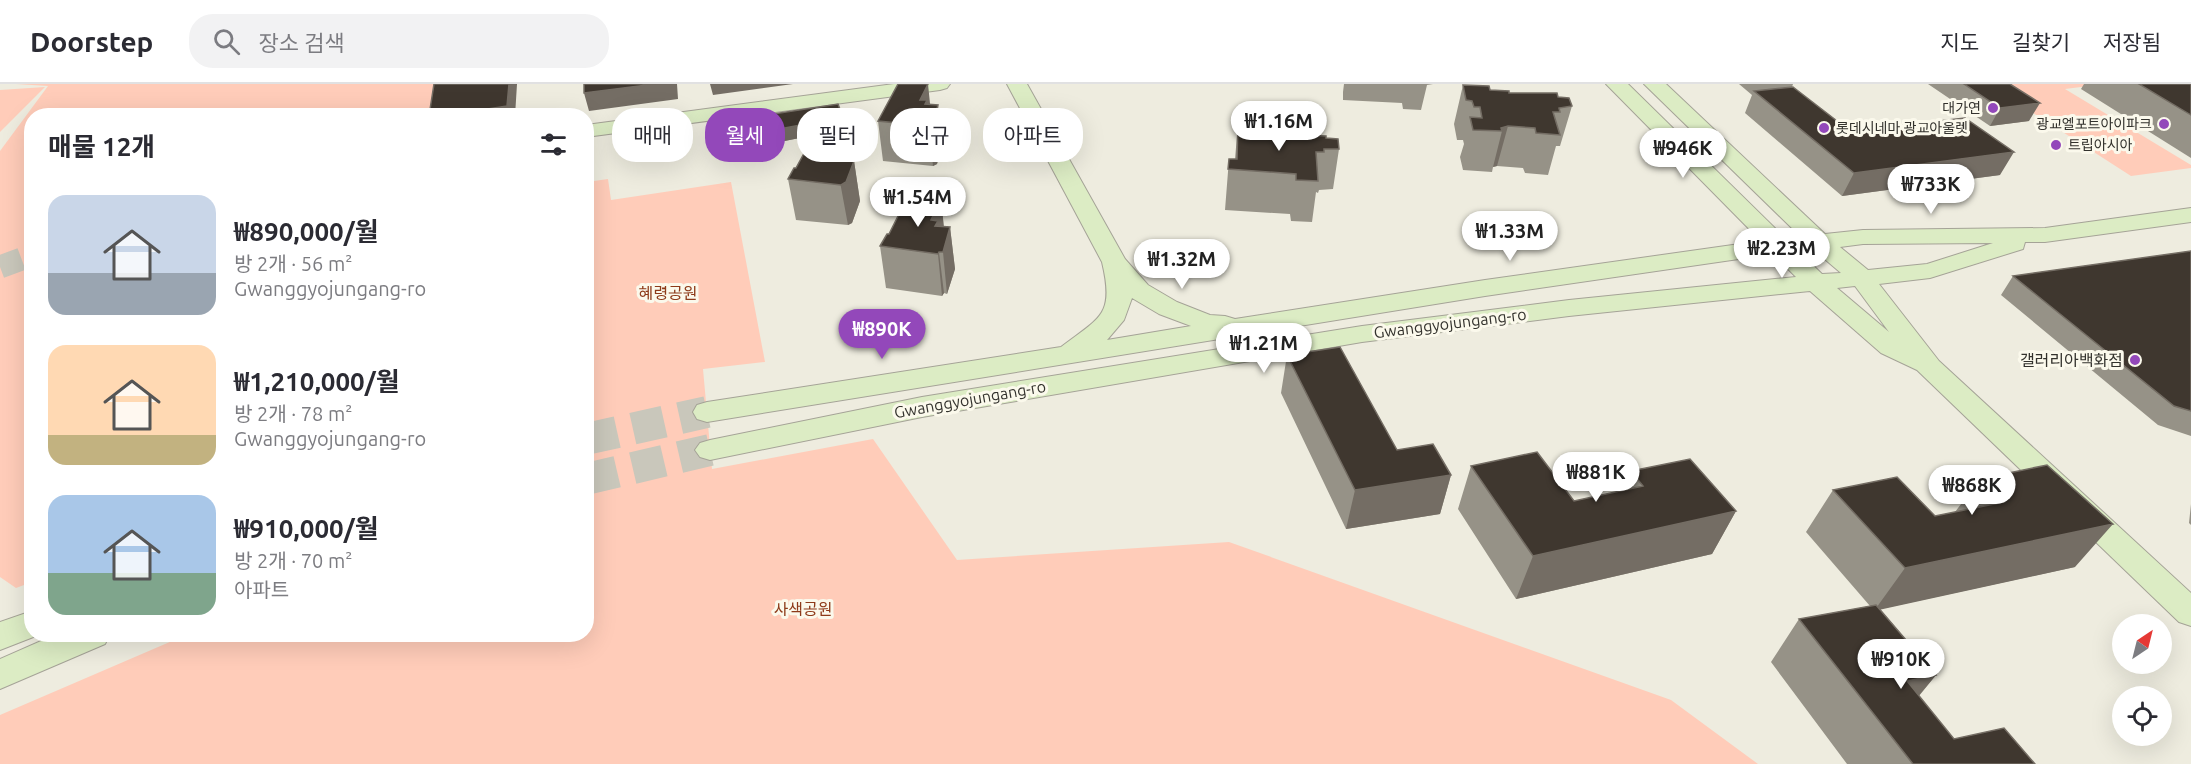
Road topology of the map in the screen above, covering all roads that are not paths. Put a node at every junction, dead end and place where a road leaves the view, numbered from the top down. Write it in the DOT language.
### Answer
graph roads {
  1 [pos="940,84"];
  2 [pos="1017,84"];
  3 [pos="1616,84"];
  4 [pos="1654,84"];
  5 [pos="594,130"];
  6 [pos="2191,215"];
  7 [pos="2045,235"];
  8 [pos="1820,242"];
  9 [pos="1780,246"];
  10 [pos="1114,262"];
  11 [pos="1861,277"];
  12 [pos="1815,282"];
  13 [pos="1247,326"];
  14 [pos="1064,355"];
  15 [pos="1929,367"];
  16 [pos="707,412"];
  17 [pos="710,450"];
  18 [pos="2191,613"];
  19 [pos="24,627"];
  20 [pos="0,636"];
  21 [pos="74,642"];
  22 [pos="0,674"];
  1 -- 5 [label="main road"];
  2 -- 10 [label="main road"];
  3 -- 9 [label="main road"];
  4 -- 8 [label="main road"];
  6 -- 7 [label="main road, Gwanggyojungang-ro"];
  7 -- 8 [label="main road, Gwanggyojungang-ro"];
  7 -- 11 [label="main road, Gwanggyojungang-ro"];
  8 -- 9 [label="main road, Gwanggyojungang-ro"];
  8 -- 11 [label="main road"];
  9 -- 12 [label="main road"];
  9 -- 13 [label="main road, Gwanggyojungang-ro"];
  10 -- 13 [label="main road"];
  10 -- 14 [label="main road"];
  11 -- 12 [label="main road, Gwanggyojungang-ro"];
  11 -- 15 [label="main road"];
  12 -- 15 [label="main road"];
  12 -- 17 [label="main road, Gwanggyojungang-ro"];
  13 -- 14 [label="main road, Gwanggyojungang-ro"];
  14 -- 16 [label="main road, Gwanggyojungang-ro"];
  15 -- 18 [label="main road"];
  19 -- 20 [label="main road"];
  21 -- 22 [label="main road"];
}
